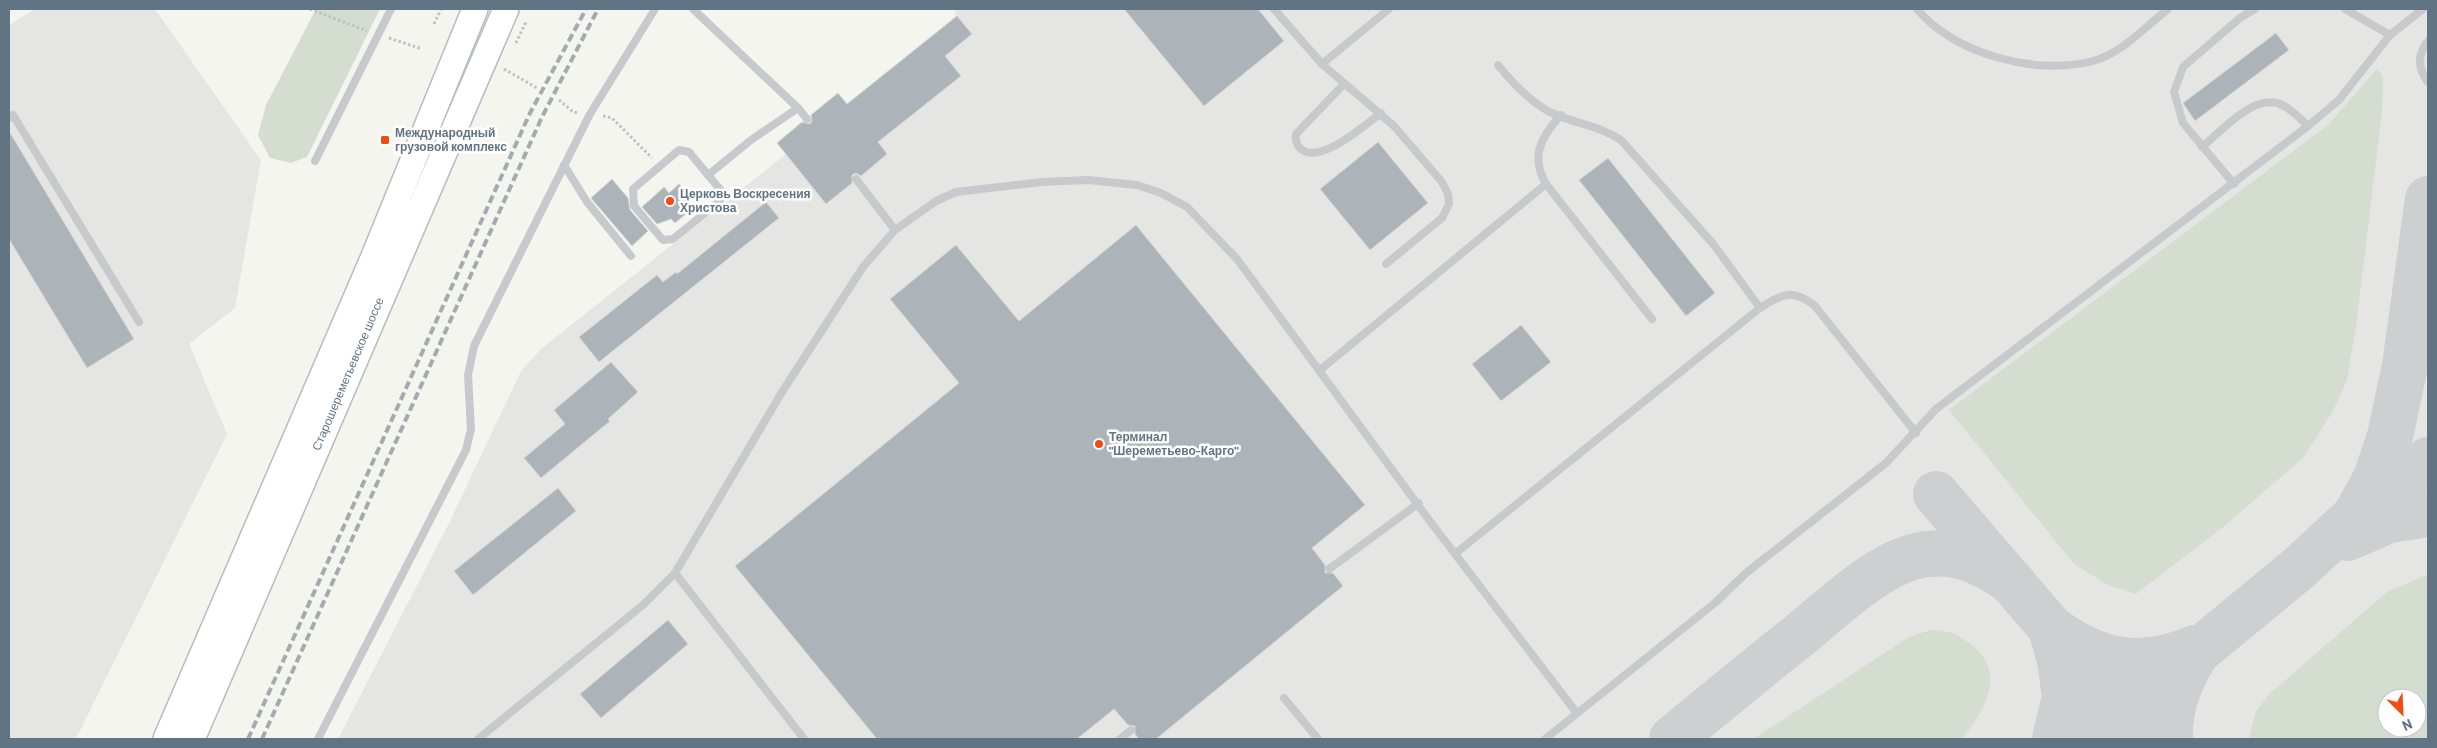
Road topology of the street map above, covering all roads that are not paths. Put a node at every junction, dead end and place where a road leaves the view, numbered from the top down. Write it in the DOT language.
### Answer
graph roads {
  1 [pos="391,9"];
  2 [pos="475,9"];
  3 [pos="655,9"];
  4 [pos="694,9"];
  5 [pos="1274,9"];
  6 [pos="1389,9"];
  7 [pos="1917,9"];
  8 [pos="2168,9"];
  9 [pos="2255,9"];
  10 [pos="2345,9"];
  11 [pos="2423,9"];
  12 [pos="516,15"];
  13 [pos="2390,35"];
  14 [pos="2428,41"];
  15 [pos="1322,64"];
  16 [pos="1498,65"];
  17 [pos="2428,82"];
  18 [pos="1344,84"];
  19 [pos="798,108"];
  20 [pos="1380,113"];
  21 [pos="1560,115"];
  22 [pos="9,118"];
  23 [pos="807,118"];
  24 [pos="2308,126"];
  25 [pos="2202,146"];
  26 [pos="314,160"];
  27 [pos="564,165"];
  28 [pos="708,175"];
  29 [pos="856,179"];
  30 [pos="1546,184"];
  31 [pos="2234,184"];
  32 [pos="895,230"];
  33 [pos="631,256"];
  34 [pos="1386,264"];
  35 [pos="1760,308"];
  36 [pos="1652,319"];
  37 [pos="139,322"];
  38 [pos="1320,370"];
  39 [pos="1916,433"];
  40 [pos="1419,503"];
  41 [pos="1456,553"];
  42 [pos="1329,570"];
  43 [pos="675,573"];
  44 [pos="1284,698"];
  45 [pos="1576,712"];
  46 [pos="1131,730"];
  47 [pos="166,739"];
  48 [pos="192,739"];
  49 [pos="318,739"];
  50 [pos="478,739"];
  51 [pos="802,739"];
  52 [pos="1120,739"];
  53 [pos="1318,739"];
  54 [pos="1545,739"];
  1 -- 26 [label="lane"];
  2 -- 47 [label="main road, Старошереметьевское шоссе"];
  3 -- 27 [label="lane"];
  4 -- 19 [label="lane"];
  5 -- 15 [label="lane"];
  6 -- 15 [label="lane"];
  7 -- 8 [label="lane"];
  9 -- 25 [label="lane"];
  10 -- 13 [label="lane"];
  11 -- 13 [label="lane"];
  12 -- 48 [label="main road, Старошереметьевское шоссе"];
  13 -- 24 [label="lane"];
  14 -- 17 [label="lane"];
  15 -- 18 [label="lane"];
  16 -- 21 [label="lane"];
  18 -- 20 [label="lane"];
  18 -- 20 [label="lane"];
  19 -- 23 [label="lane"];
  19 -- 28 [label="lane"];
  20 -- 34 [label="lane"];
  21 -- 30 [label="lane"];
  21 -- 35 [label="lane"];
  22 -- 37 [label="lane"];
  24 -- 25 [label="lane"];
  24 -- 31 [label="lane"];
  25 -- 31 [label="lane"];
  27 -- 33 [label="lane"];
  27 -- 49 [label="lane"];
  28 -- 28 [label="lane"];
  29 -- 32 [label="lane"];
  30 -- 36 [label="lane"];
  30 -- 38 [label="lane"];
  31 -- 39 [label="lane"];
  32 -- 38 [label="lane"];
  32 -- 43 [label="lane"];
  35 -- 39 [label="lane"];
  35 -- 41 [label="lane"];
  38 -- 40 [label="lane"];
  39 -- 45 [label="lane"];
  40 -- 41 [label="lane"];
  40 -- 42 [label="lane"];
  41 -- 45 [label="lane"];
  43 -- 50 [label="lane"];
  43 -- 51 [label="lane"];
  44 -- 53 [label="lane"];
  45 -- 54 [label="lane"];
  46 -- 52 [label="lane"];
}
